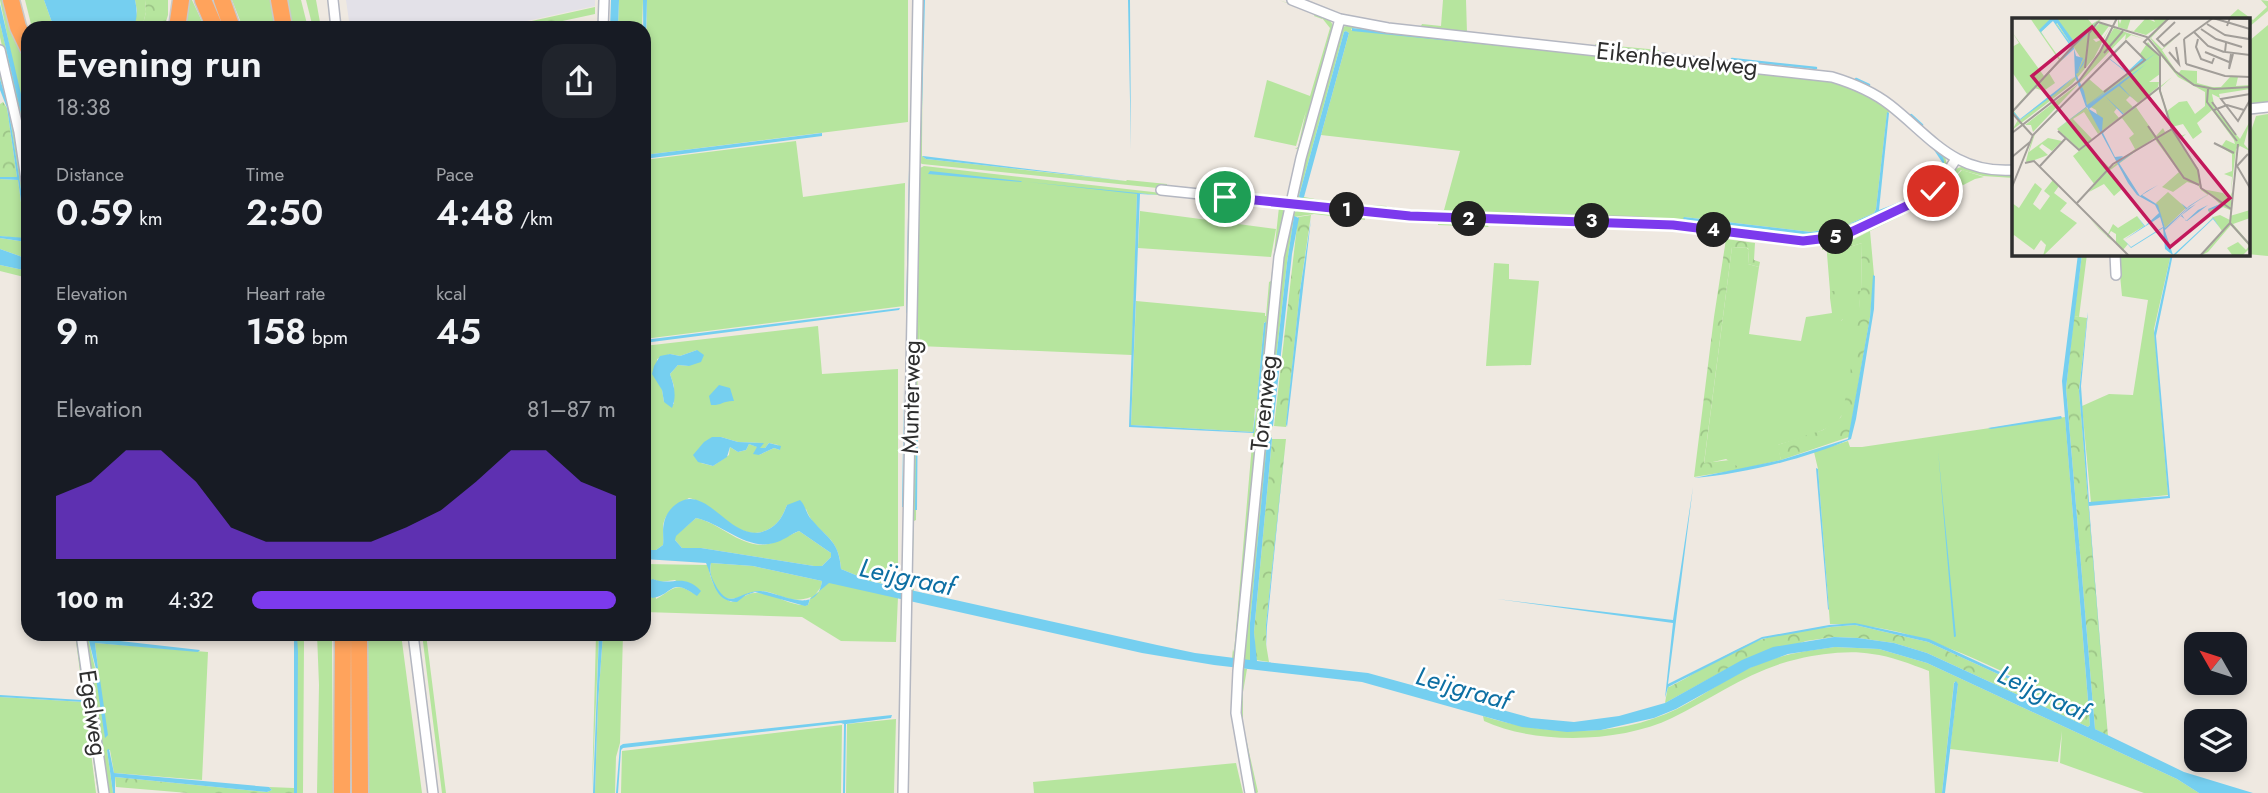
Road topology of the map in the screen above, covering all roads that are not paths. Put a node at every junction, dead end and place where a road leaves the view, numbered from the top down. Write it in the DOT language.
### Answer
graph roads {
  1 [pos="11,0"];
  2 [pos="21,0"];
  3 [pos="181,0"];
  4 [pos="203,0"];
  5 [pos="222,0"];
  6 [pos="279,0"];
  7 [pos="333,0"];
  8 [pos="604,0"];
  9 [pos="918,0"];
  10 [pos="1292,0"];
  11 [pos="1316,4"];
  12 [pos="1340,19"];
  13 [pos="27,21"];
  14 [pos="178,21"];
  15 [pos="212,21"];
  16 [pos="230,21"];
  17 [pos="283,21"];
  18 [pos="335,21"];
  19 [pos="603,21"];
  20 [pos="21,33"];
  21 [pos="0,50"];
  22 [pos="2268,107"];
  23 [pos="2250,109"];
  24 [pos="21,146"];
  25 [pos="1956,159"];
  26 [pos="2012,170"];
  27 [pos="1161,190"];
  28 [pos="1289,204"];
  29 [pos="2115,256"];
  30 [pos="2116,275"];
  31 [pos="82,641"];
  32 [pos="343,641"];
  33 [pos="359,641"];
  34 [pos="414,641"];
  35 [pos="104,793"];
  36 [pos="342,793"];
  37 [pos="360,793"];
  38 [pos="433,793"];
  39 [pos="903,793"];
  40 [pos="1250,793"];
  1 -- 20 [label="highway"];
  2 -- 13 [label="highway"];
  3 -- 14 [label="highway"];
  4 -- 15 [label="highway"];
  5 -- 16 [label="highway"];
  6 -- 17 [label="highway"];
  7 -- 18 [label="street"];
  8 -- 19 [label="street"];
  9 -- 39 [label="street, Munterweg"];
  10 -- 11 [label="street, Eikenheuvelweg"];
  11 -- 12 [label="street, Eikenheuvelweg"];
  12 -- 25 [label="street, Eikenheuvelweg"];
  12 -- 28 [label="street, Torenweg"];
  21 -- 24 [label="street"];
  22 -- 23 [label="street"];
  25 -- 26 [label="street, Eikenheuvelweg"];
  25 -- 28 [label="street"];
  27 -- 28 [label="street"];
  28 -- 40 [label="street, Torenweg"];
  29 -- 30 [label="street"];
  31 -- 35 [label="street, Egelweg"];
  32 -- 36 [label="highway"];
  33 -- 37 [label="highway"];
  34 -- 38 [label="street"];
}
